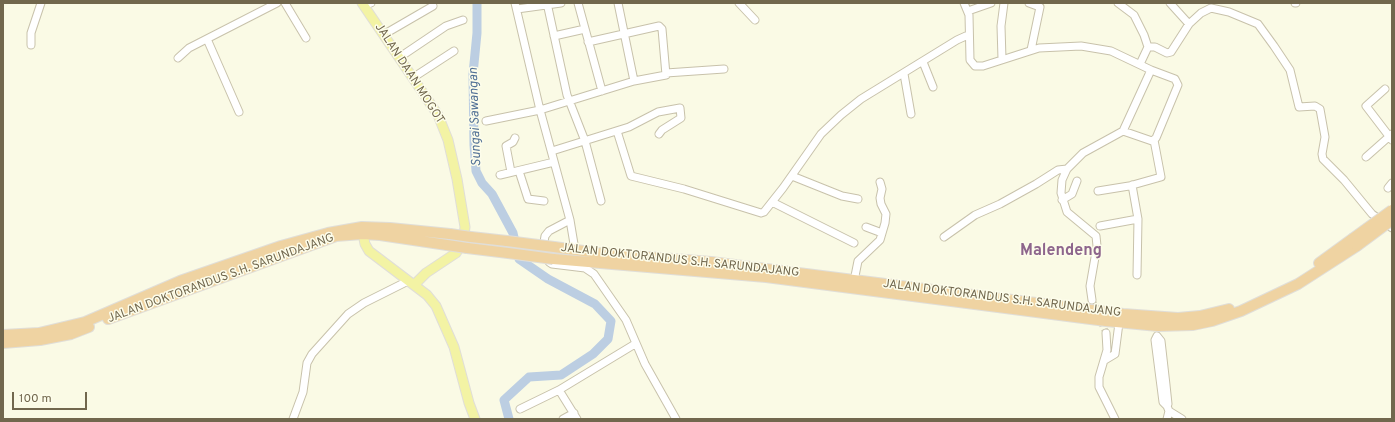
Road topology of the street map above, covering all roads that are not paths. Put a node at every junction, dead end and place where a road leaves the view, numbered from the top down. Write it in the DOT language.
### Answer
graph roads {
  1 [pos="41,3"];
  2 [pos="277,3"];
  3 [pos="286,3"];
  4 [pos="561,3"];
  5 [pos="578,3"];
  6 [pos="618,3"];
  7 [pos="739,3"];
  8 [pos="964,3"];
  9 [pos="991,3"];
  10 [pos="1004,3"];
  11 [pos="1029,3"];
  12 [pos="1118,3"];
  13 [pos="1170,3"];
  14 [pos="365,4"];
  15 [pos="547,4"];
  16 [pos="1040,5"];
  17 [pos="433,6"];
  18 [pos="516,6"];
  19 [pos="1211,6"];
  20 [pos="968,11"];
  21 [pos="463,20"];
  22 [pos="755,20"];
  23 [pos="1189,24"];
  24 [pos="585,29"];
  25 [pos="383,35"];
  26 [pos="624,35"];
  27 [pos="968,35"];
  28 [pos="554,36"];
  29 [pos="306,38"];
  30 [pos="207,40"];
  31 [pos="588,42"];
  32 [pos="31,45"];
  33 [pos="1151,47"];
  34 [pos="1032,50"];
  35 [pos="454,51"];
  36 [pos="400,57"];
  37 [pos="178,58"];
  38 [pos="1002,59"];
  39 [pos="923,62"];
  40 [pos="1140,64"];
  41 [pos="724,69"];
  42 [pos="1151,70"];
  43 [pos="666,73"];
  44 [pos="904,74"];
  45 [pos="414,77"];
  46 [pos="634,81"];
  47 [pos="932,87"];
  48 [pos="1384,89"];
  49 [pos="602,91"];
  50 [pos="570,100"];
  51 [pos="540,110"];
  52 [pos="239,112"];
  53 [pos="911,114"];
  54 [pos="486,121"];
  55 [pos="617,131"];
  56 [pos="1123,131"];
  57 [pos="659,134"];
  58 [pos="1391,137"];
  59 [pos="515,138"];
  60 [pos="585,141"];
  61 [pos="1154,143"];
  62 [pos="552,151"];
  63 [pos="1366,157"];
  64 [pos="554,162"];
  65 [pos="1067,169"];
  66 [pos="519,171"];
  67 [pos="511,172"];
  68 [pos="500,175"];
  69 [pos="792,176"];
  70 [pos="1077,181"];
  71 [pos="880,182"];
  72 [pos="1132,185"];
  73 [pos="1098,191"];
  74 [pos="858,199"];
  75 [pos="1062,200"];
  76 [pos="544,201"];
  77 [pos="600,201"];
  78 [pos="772,202"];
  79 [pos="1392,210"];
  80 [pos="1138,219"];
  81 [pos="570,220"];
  82 [pos="1392,220"];
  83 [pos="1100,226"];
  84 [pos="866,227"];
  85 [pos="1392,228"];
  86 [pos="362,231"];
  87 [pos="882,233"];
  88 [pos="944,237"];
  89 [pos="854,243"];
  90 [pos="1355,243"];
  91 [pos="575,250"];
  92 [pos="593,262"];
  93 [pos="426,273"];
  94 [pos="1137,275"];
  95 [pos="824,281"];
  96 [pos="854,281"];
  97 [pos="411,283"];
  98 [pos="604,289"];
  99 [pos="427,295"];
  100 [pos="1092,300"];
  101 [pos="1119,323"];
  102 [pos="1157,331"];
  103 [pos="1106,332"];
  104 [pos="3,335"];
  105 [pos="3,343"];
  106 [pos="635,344"];
  107 [pos="1105,360"];
  108 [pos="559,390"];
  109 [pos="520,409"];
  110 [pos="1168,409"];
  111 [pos="575,416"];
  112 [pos="293,419"];
  113 [pos="475,419"];
  114 [pos="562,419"];
  115 [pos="676,419"];
  116 [pos="1116,419"];
  117 [pos="1167,419"];
  118 [pos="1182,419"];
  1 -- 32 [label="street"];
  2 -- 30 [label="street"];
  3 -- 29 [label="street"];
  4 -- 15 [label="street"];
  5 -- 24 [label="street"];
  6 -- 26 [label="street"];
  7 -- 22 [label="street"];
  8 -- 20 [label="street"];
  9 -- 20 [label="street"];
  10 -- 38 [label="street"];
  11 -- 16 [label="street"];
  12 -- 33 [label="street"];
  13 -- 23 [label="street"];
  14 -- 25 [label="main road, JALAN DAAN MOGOT"];
  15 -- 18 [label="street"];
  15 -- 28 [label="street"];
  16 -- 34 [label="street"];
  17 -- 25 [label="street"];
  18 -- 51 [label="street"];
  19 -- 23 [label="street"];
  19 -- 85 [label="street"];
  20 -- 27 [label="street"];
  21 -- 36 [label="street"];
  23 -- 33 [label="street"];
  24 -- 28 [label="street"];
  24 -- 31 [label="street"];
  25 -- 36 [label="main road, JALAN DAAN MOGOT"];
  26 -- 31 [label="street"];
  26 -- 43 [label="street"];
  26 -- 46 [label="street"];
  27 -- 38 [label="street"];
  27 -- 39 [label="street"];
  28 -- 50 [label="street"];
  30 -- 37 [label="street"];
  30 -- 52 [label="street"];
  31 -- 49 [label="street"];
  33 -- 40 [label="street"];
  34 -- 38 [label="street"];
  34 -- 40 [label="street"];
  35 -- 45 [label="street"];
  36 -- 45 [label="main road, JALAN DAAN MOGOT"];
  39 -- 44 [label="street"];
  39 -- 47 [label="street"];
  40 -- 42 [label="street"];
  41 -- 43 [label="street"];
  42 -- 56 [label="street"];
  42 -- 61 [label="street"];
  43 -- 46 [label="street"];
  44 -- 53 [label="street"];
  44 -- 69 [label="street"];
  45 -- 93 [label="main road, JALAN DAAN MOGOT"];
  46 -- 49 [label="street"];
  48 -- 58 [label="street"];
  49 -- 50 [label="street"];
  50 -- 51 [label="street"];
  50 -- 60 [label="street"];
  51 -- 54 [label="street"];
  51 -- 62 [label="street"];
  55 -- 57 [label="street"];
  55 -- 60 [label="street"];
  55 -- 78 [label="street"];
  56 -- 61 [label="street"];
  56 -- 65 [label="street"];
  58 -- 63 [label="street"];
  59 -- 67 [label="street"];
  60 -- 62 [label="street"];
  60 -- 77 [label="street"];
  61 -- 72 [label="street"];
  62 -- 64 [label="street"];
  64 -- 66 [label="street"];
  64 -- 81 [label="street"];
  65 -- 75 [label="street"];
  65 -- 88 [label="street"];
  66 -- 67 [label="street"];
  66 -- 76 [label="street"];
  67 -- 68 [label="street"];
  69 -- 74 [label="street"];
  69 -- 78 [label="street"];
  70 -- 75 [label="street"];
  71 -- 87 [label="street"];
  72 -- 73 [label="street"];
  72 -- 80 [label="street"];
  75 -- 100 [label="street"];
  78 -- 89 [label="street"];
  79 -- 90 [label="highway, JALAN DOKTORANDUS S.H. SARUNDAJANG, bridge"];
  80 -- 83 [label="street"];
  80 -- 94 [label="street"];
  81 -- 91 [label="street"];
  81 -- 98 [label="street"];
  82 -- 90 [label="highway, JALAN DOKTORANDUS S.H. SARUNDAJANG, bridge"];
  84 -- 87 [label="street"];
  86 -- 91 [label="highway, JALAN DOKTORANDUS S.H. SARUNDAJANG, bridge"];
  86 -- 92 [label="highway, JALAN DOKTORANDUS S.H. SARUNDAJANG, bridge"];
  86 -- 97 [label="main road"];
  86 -- 104 [label="highway, JALAN DOKTORANDUS S.H. SARUNDAJANG"];
  86 -- 105 [label="highway, JALAN DOKTORANDUS S.H. SARUNDAJANG"];
  87 -- 96 [label="street"];
  90 -- 96 [label="highway, JALAN DOKTORANDUS S.H. SARUNDAJANG"];
  90 -- 102 [label="highway, JALAN DOKTORANDUS S.H. SARUNDAJANG"];
  91 -- 95 [label="highway, JALAN DOKTORANDUS S.H. SARUNDAJANG"];
  92 -- 95 [label="highway, JALAN DOKTORANDUS S.H. SARUNDAJANG"];
  92 -- 98 [label="street"];
  93 -- 97 [label="main road, JALAN DAAN MOGOT"];
  93 -- 99 [label="main road"];
  95 -- 96 [label="highway, JALAN DOKTORANDUS S.H. SARUNDAJANG"];
  95 -- 101 [label="highway, JALAN DOKTORANDUS S.H. SARUNDAJANG"];
  97 -- 99 [label="main road"];
  97 -- 112 [label="street"];
  98 -- 106 [label="street"];
  99 -- 113 [label="main road"];
  101 -- 102 [label="highway, JALAN DOKTORANDUS S.H. SARUNDAJANG"];
  101 -- 107 [label="street"];
  102 -- 110 [label="street"];
  103 -- 107 [label="street"];
  106 -- 108 [label="street"];
  106 -- 115 [label="street"];
  107 -- 116 [label="street"];
  108 -- 109 [label="street"];
  108 -- 111 [label="street"];
  110 -- 117 [label="street"];
  110 -- 118 [label="street"];
  111 -- 114 [label="street"];
}
